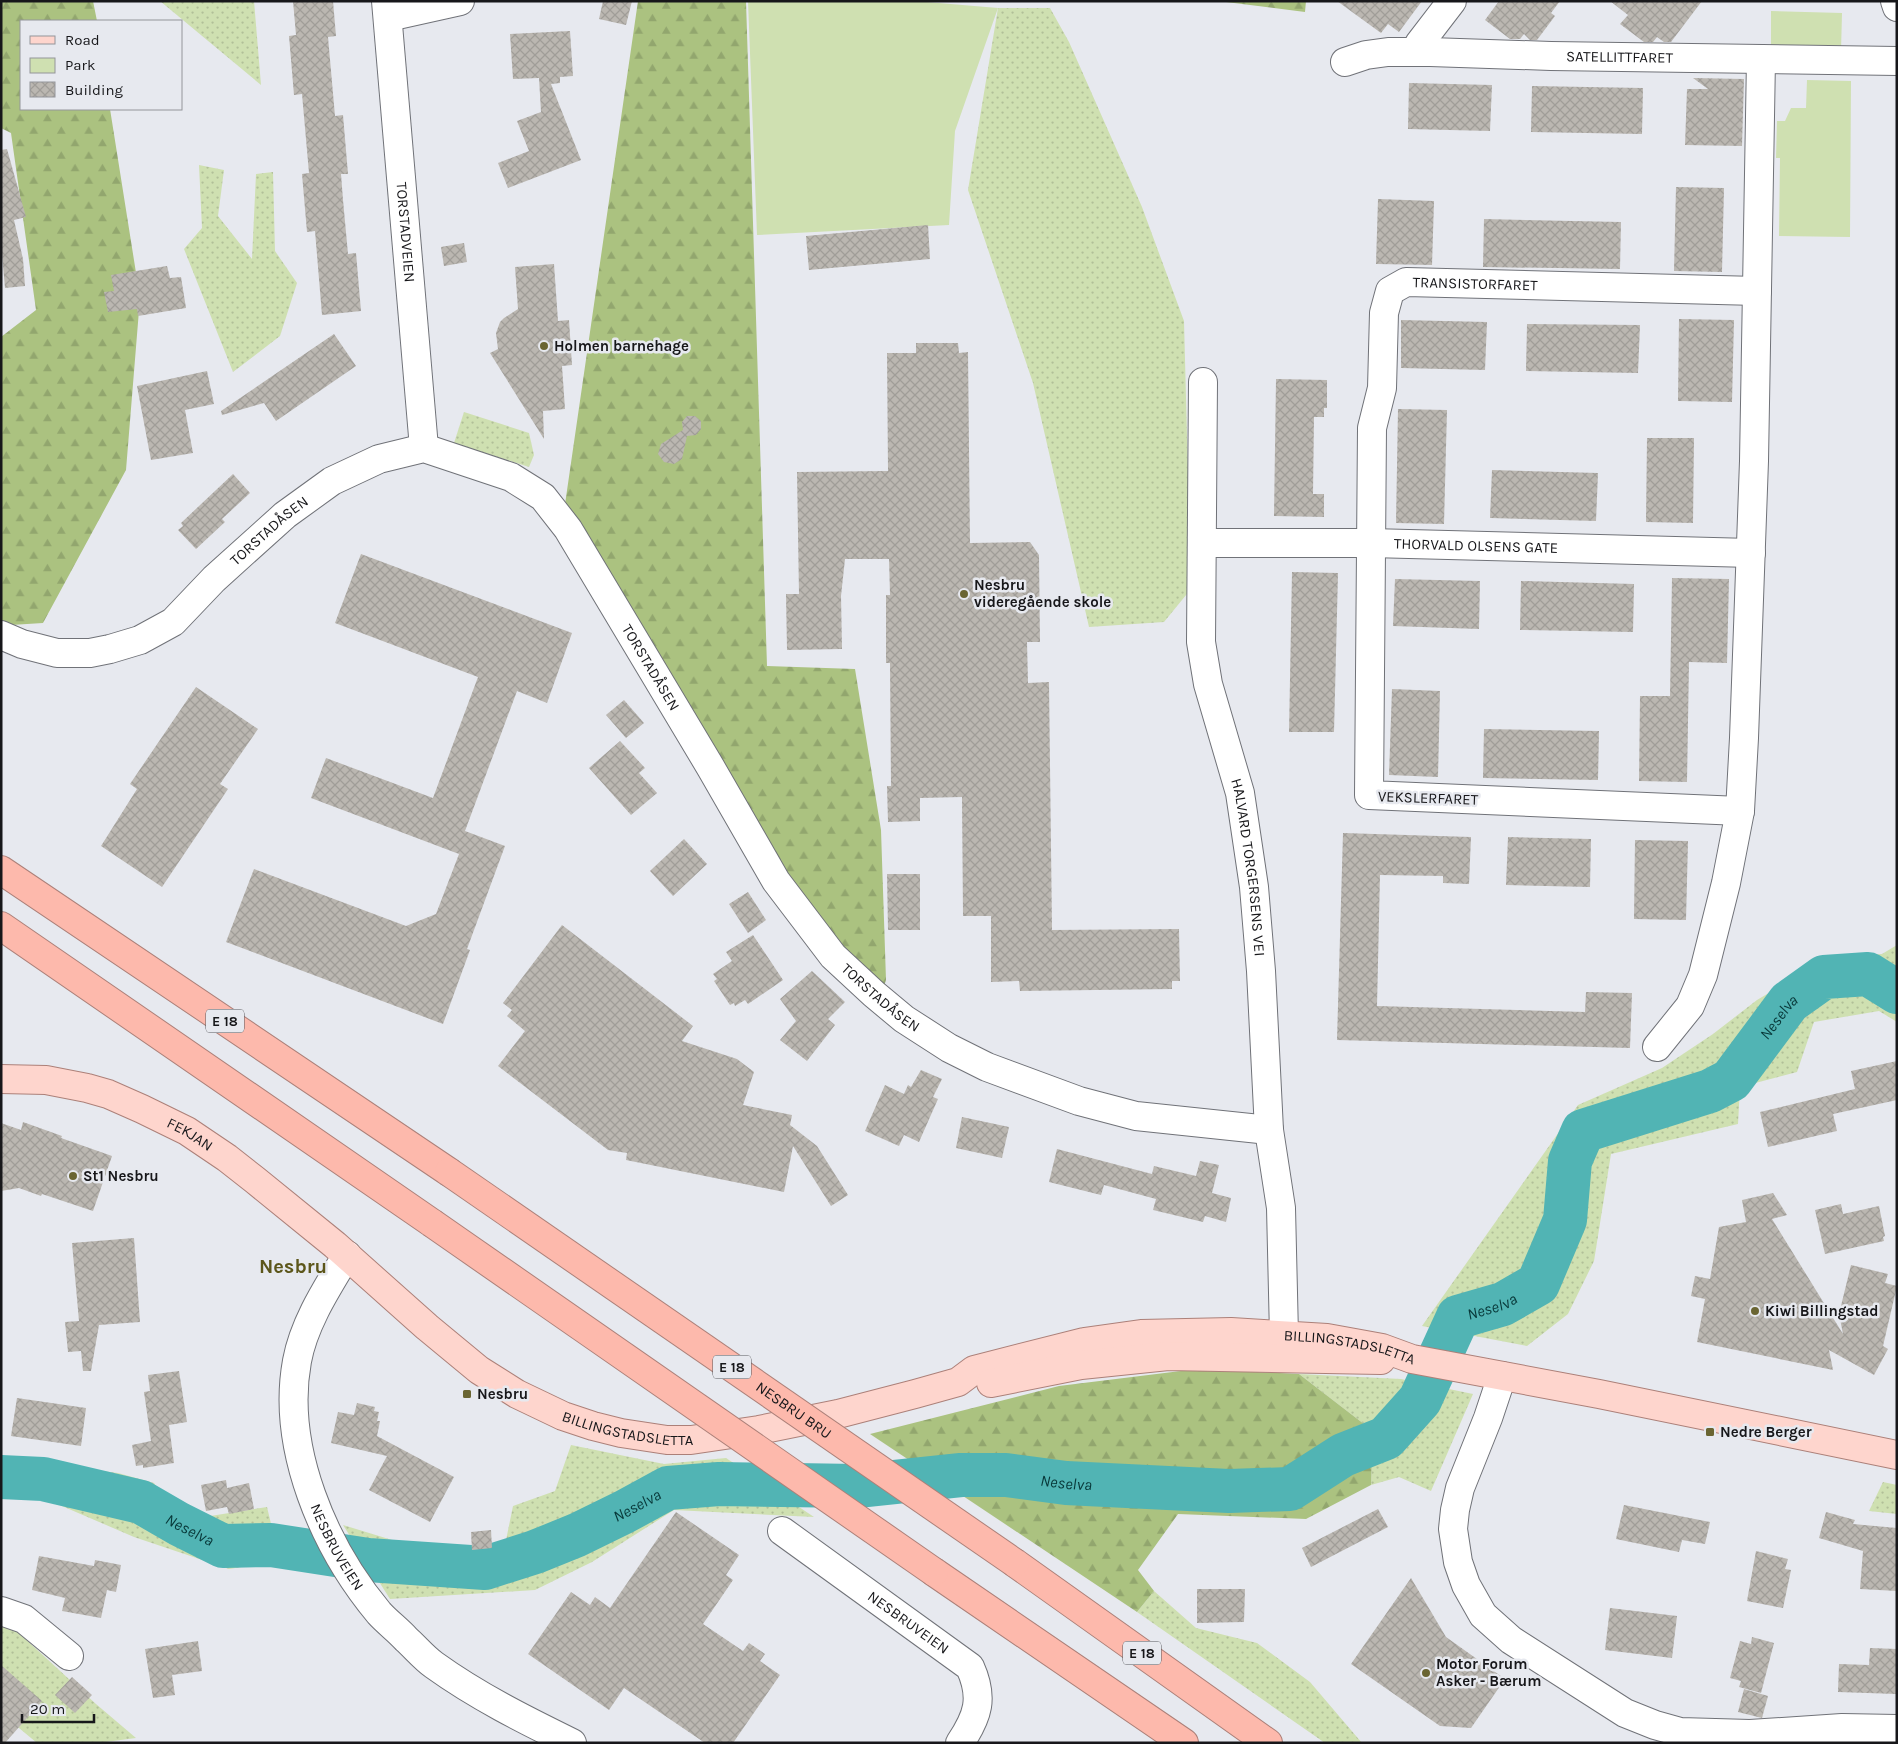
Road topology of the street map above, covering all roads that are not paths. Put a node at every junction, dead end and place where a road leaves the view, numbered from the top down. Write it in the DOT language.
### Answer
graph roads {
  1 [pos="460,1"];
  2 [pos="1452,1"];
  3 [pos="1895,1"];
  4 [pos="1897,7"];
  5 [pos="387,9"];
  6 [pos="1418,52"];
  7 [pos="1761,59"];
  8 [pos="1897,61"];
  9 [pos="1345,62"];
  10 [pos="1757,291"];
  11 [pos="1203,382"];
  12 [pos="424,448"];
  13 [pos="1202,543"];
  14 [pos="1370,543"];
  15 [pos="1751,553"];
  16 [pos="1,636"];
  17 [pos="1740,811"];
  18 [pos="1,870"];
  19 [pos="1,926"];
  20 [pos="1657,1047"];
  21 [pos="1,1079"];
  22 [pos="1270,1130"];
  23 [pos="347,1255"];
  24 [pos="1284,1346"];
  25 [pos="1502,1376"];
  26 [pos="1897,1456"];
  27 [pos="782,1531"];
  28 [pos="1,1611"];
  29 [pos="69,1656"];
  30 [pos="1897,1729"];
  31 [pos="572,1743"];
  32 [pos="960,1743"];
  33 [pos="1184,1743"];
  34 [pos="1268,1743"];
  1 -- 5 [label="street, TORSTADVEIEN"];
  2 -- 6 [label="street"];
  3 -- 4 [label="street"];
  5 -- 12 [label="street, TORSTADVEIEN"];
  6 -- 7 [label="street, SATELLITTFARET"];
  6 -- 9 [label="street, SATELLITTFARET"];
  7 -- 8 [label="street, SATELLITTFARET"];
  7 -- 10 [label="street"];
  10 -- 14 [label="street, TRANSISTORFARET"];
  10 -- 15 [label="street"];
  11 -- 13 [label="street, HALVARD TORGERSENS VEI"];
  12 -- 16 [label="street, TORSTADÅSEN"];
  12 -- 22 [label="street, TORSTADÅSEN"];
  13 -- 14 [label="street, THORVALD OLSENS GATE"];
  13 -- 22 [label="street, HALVARD TORGERSENS VEI"];
  14 -- 15 [label="street, THORVALD OLSENS GATE"];
  14 -- 17 [label="street, VEKSLERFARET"];
  15 -- 17 [label="street"];
  17 -- 20 [label="street"];
  18 -- 34 [label="highway, NESBRU BRU / E 18, bridge"];
  19 -- 33 [label="highway, bridge"];
  21 -- 23 [label="main road, FEKJAN"];
  22 -- 24 [label="street, HALVARD TORGERSENS VEI"];
  23 -- 24 [label="main road, BILLINGSTADSLETTA"];
  23 -- 31 [label="street, NESBRUVEIEN"];
  24 -- 25 [label="main road, BILLINGSTADSLETTA"];
  25 -- 26 [label="main road"];
  25 -- 30 [label="street"];
  27 -- 32 [label="street, NESBRUVEIEN"];
  28 -- 29 [label="street"];
}
